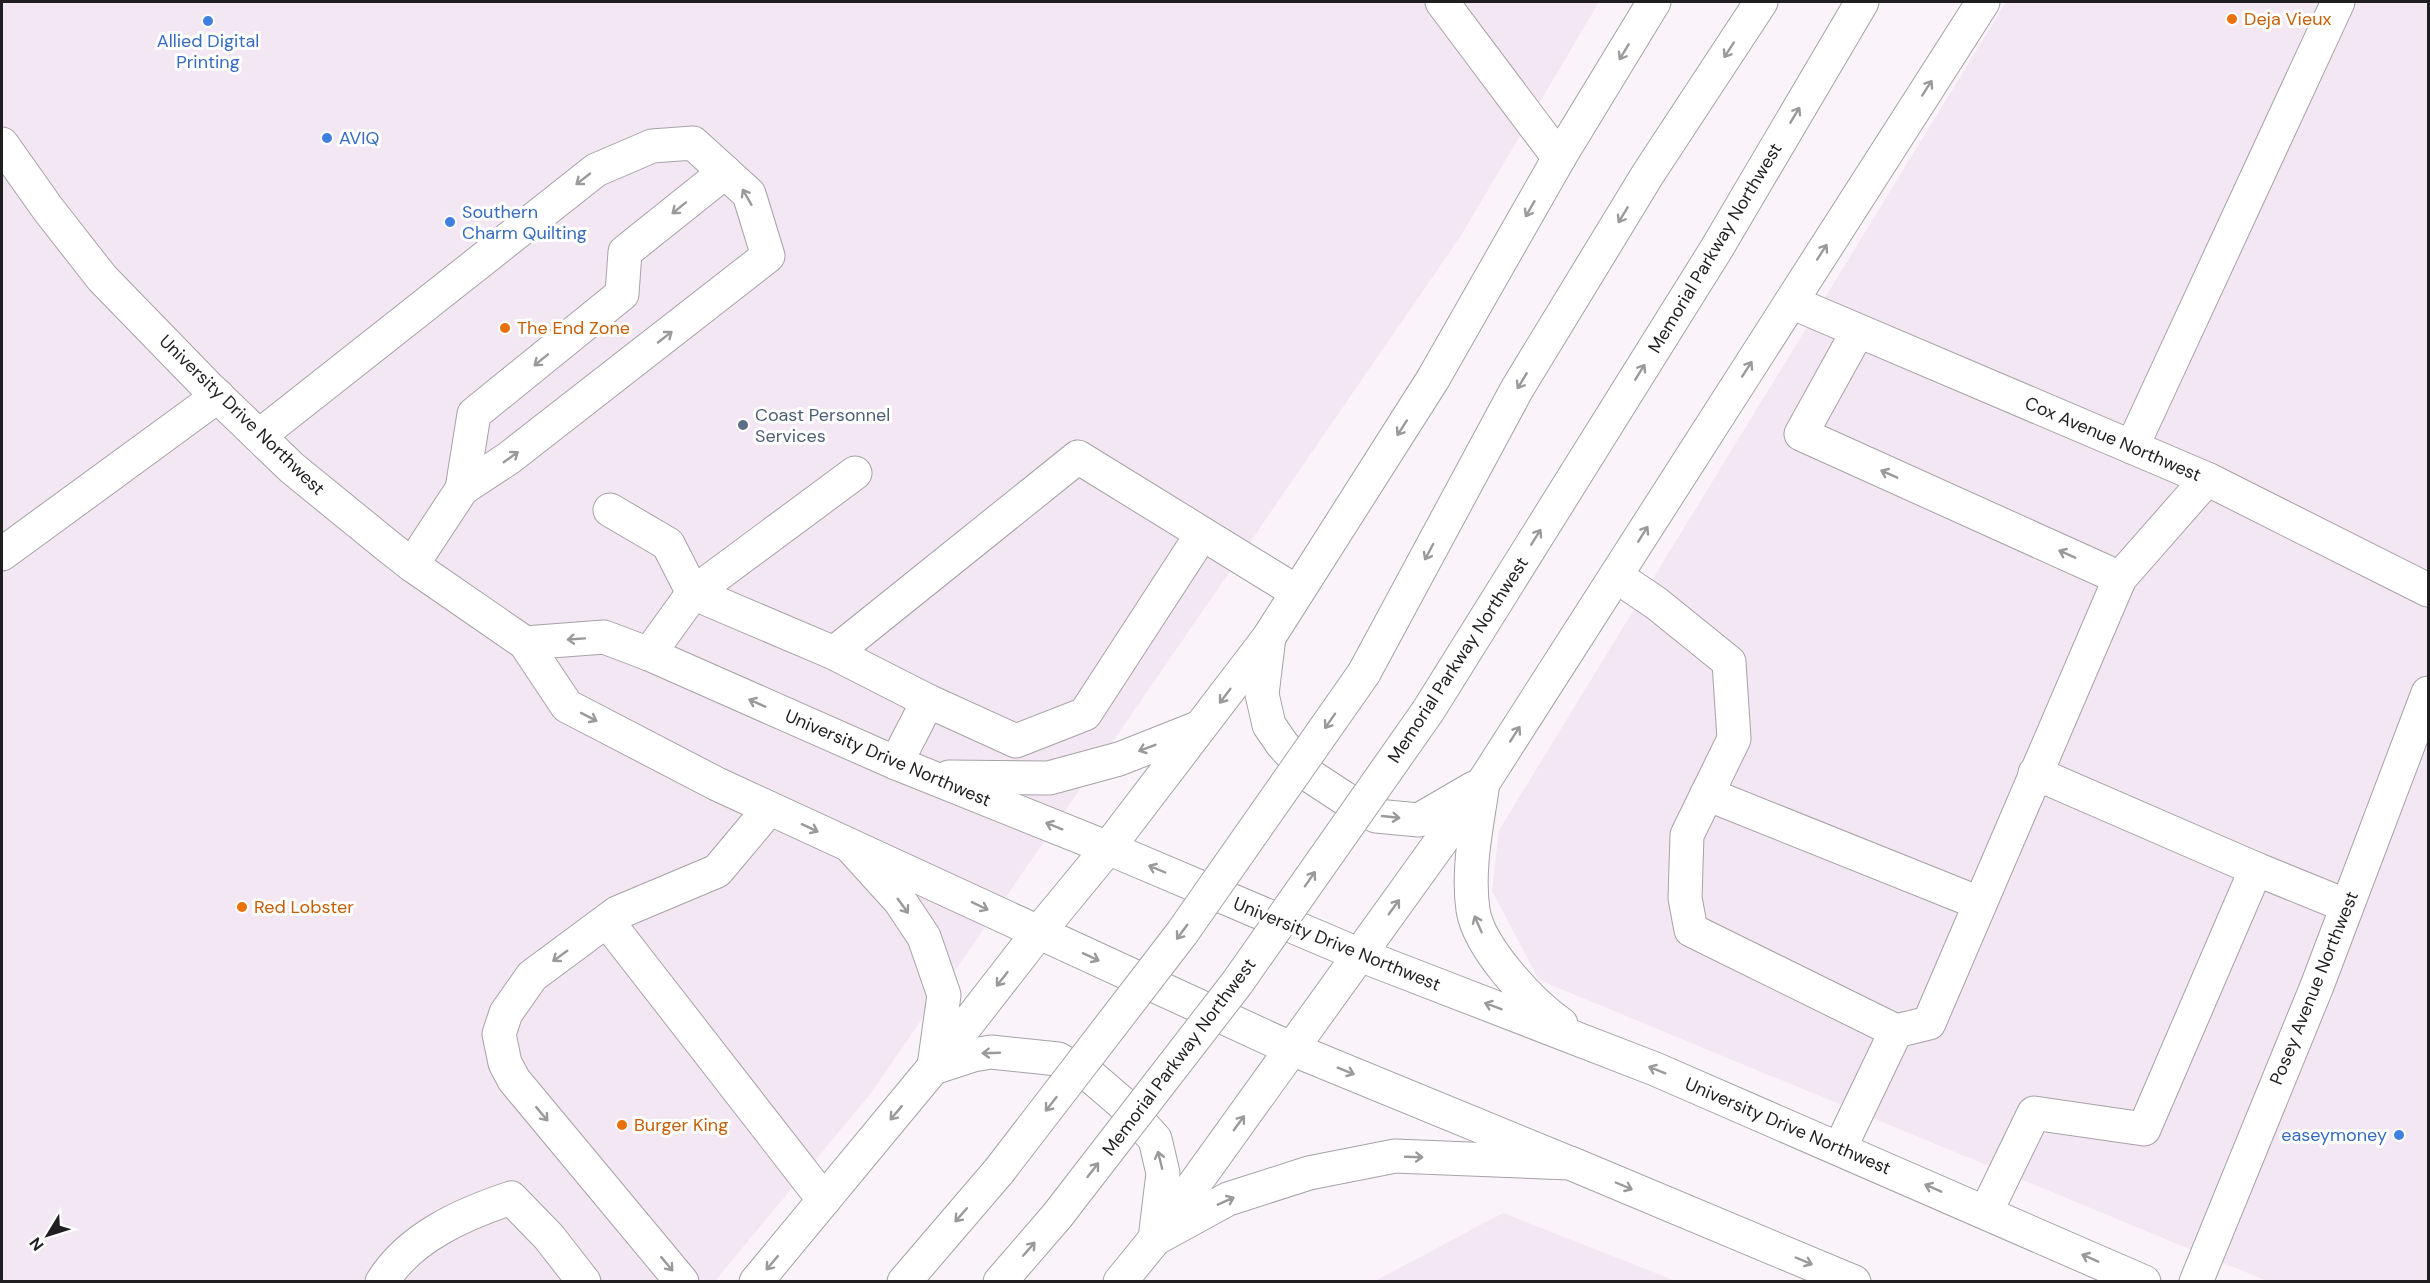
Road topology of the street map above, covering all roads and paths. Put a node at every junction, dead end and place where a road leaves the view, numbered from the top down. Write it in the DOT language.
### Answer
graph roads {
  1 [pos="1442,2"];
  2 [pos="1654,2"];
  3 [pos="1761,2"];
  4 [pos="1862,2"];
  5 [pos="1983,2"];
  6 [pos="2338,2"];
  7 [pos="2,144"];
  8 [pos="1559,158"];
  9 [pos="724,172"];
  10 [pos="1791,302"];
  11 [pos="1858,331"];
  12 [pos="218,396"];
  13 [pos="259,436"];
  14 [pos="2132,447"];
  15 [pos="855,473"];
  16 [pos="2207,479"];
  17 [pos="462,489"];
  18 [pos="610,510"];
  19 [pos="1202,534"];
  20 [pos="2,554"];
  21 [pos="412,565"];
  22 [pos="1616,576"];
  23 [pos="2120,578"];
  24 [pos="2428,590"];
  25 [pos="1297,592"];
  26 [pos="693,593"];
  27 [pos="1269,637"];
  28 [pos="525,643"];
  29 [pos="834,653"];
  30 [pos="649,654"];
  31 [pos="2428,693"];
  32 [pos="928,701"];
  33 [pos="1202,727"];
  34 [pos="896,763"];
  35 [pos="2034,773"];
  36 [pos="930,776"];
  37 [pos="1484,783"];
  38 [pos="1707,794"];
  39 [pos="769,809"];
  40 [pos="851,847"];
  41 [pos="1108,848"];
  42 [pos="2256,869"];
  43 [pos="1979,903"];
  44 [pos="2347,906"];
  45 [pos="607,921"];
  46 [pos="1038,933"];
  47 [pos="1360,955"];
  48 [pos="1896,1031"];
  49 [pos="1587,1043"];
  50 [pos="1292,1049"];
  51 [pos="933,1068"];
  52 [pos="1840,1148"];
  53 [pos="1570,1163"];
  54 [pos="824,1200"];
  55 [pos="1986,1212"];
  56 [pos="1155,1239"];
  57 [pos="382,1281"];
  58 [pos="584,1281"];
  59 [pos="682,1281"];
  60 [pos="756,1281"];
  61 [pos="903,1281"];
  62 [pos="1000,1281"];
  63 [pos="1120,1281"];
  64 [pos="1854,1281"];
  65 [pos="2144,1281"];
  66 [pos="2196,1281"];
  1 -- 8 [label="main road"];
  2 -- 8 [label="main road, one-way"];
  3 -- 61 [label="main road, one-way, bridge"];
  62 -- 4 [label="main road, Memorial Parkway Northwest, one-way, bridge"];
  10 -- 5 [label="main road, one-way"];
  6 -- 14 [label="main road"];
  7 -- 12 [label="main road, University Drive Northwest"];
  8 -- 25 [label="main road, one-way"];
  9 -- 13 [label="main road, one-way"];
  9 -- 17 [label="main road, one-way"];
  17 -- 9 [label="main road, one-way"];
  10 -- 11 [label="main road, Cox Avenue Northwest"];
  22 -- 10 [label="main road, one-way"];
  11 -- 14 [label="main road, Cox Avenue Northwest"];
  23 -- 11 [label="main road, one-way"];
  12 -- 13 [label="main road, University Drive Northwest"];
  12 -- 20 [label="main road"];
  13 -- 21 [label="main road, University Drive Northwest"];
  14 -- 16 [label="main road, Cox Avenue Northwest"];
  15 -- 26 [label="main road"];
  16 -- 23 [label="main road"];
  16 -- 24 [label="main road, Cox Avenue Northwest"];
  17 -- 21 [label="main road"];
  18 -- 26 [label="main road"];
  19 -- 25 [label="main road"];
  19 -- 29 [label="main road"];
  19 -- 32 [label="main road"];
  21 -- 28 [label="main road, University Drive Northwest"];
  37 -- 22 [label="main road, one-way"];
  22 -- 38 [label="main road"];
  23 -- 35 [label="main road"];
  25 -- 27 [label="main road"];
  26 -- 29 [label="main road"];
  26 -- 30 [label="main road"];
  27 -- 33 [label="main road, one-way"];
  27 -- 37 [label="main road, one-way"];
  30 -- 28 [label="main road, University Drive Northwest, one-way"];
  28 -- 39 [label="main road, University Drive Northwest, one-way"];
  29 -- 32 [label="main road"];
  34 -- 30 [label="main road, University Drive Northwest, one-way"];
  31 -- 44 [label="main road, Posey Avenue Northwest"];
  32 -- 34 [label="main road"];
  33 -- 36 [label="main road, one-way"];
  33 -- 41 [label="main road"];
  34 -- 36 [label="main road, University Drive Northwest"];
  35 -- 42 [label="main road"];
  35 -- 43 [label="main road"];
  41 -- 36 [label="main road, University Drive Northwest, one-way"];
  47 -- 37 [label="main road, one-way"];
  49 -- 37 [label="main road, one-way"];
  38 -- 43 [label="main road"];
  38 -- 48 [label="main road"];
  39 -- 40 [label="main road, University Drive Northwest, one-way"];
  39 -- 45 [label="main road"];
  40 -- 46 [label="main road, University Drive Northwest, one-way"];
  40 -- 51 [label="main road, one-way"];
  41 -- 46 [label="main road"];
  47 -- 41 [label="main road, University Drive Northwest, one-way"];
  42 -- 44 [label="main road"];
  42 -- 55 [label="main road"];
  43 -- 48 [label="main road"];
  44 -- 66 [label="main road, Posey Avenue Northwest"];
  45 -- 54 [label="main road"];
  45 -- 59 [label="main road, one-way"];
  46 -- 50 [label="main road, University Drive Northwest, one-way"];
  46 -- 51 [label="main road, one-way"];
  49 -- 47 [label="main road, University Drive Northwest, one-way"];
  47 -- 50 [label="main road"];
  48 -- 52 [label="main road"];
  52 -- 49 [label="main road, University Drive Northwest, one-way"];
  50 -- 53 [label="main road, University Drive Northwest, one-way"];
  56 -- 50 [label="main road, one-way"];
  51 -- 54 [label="main road, one-way"];
  56 -- 51 [label="main road, one-way"];
  55 -- 52 [label="main road, University Drive Northwest, one-way"];
  56 -- 53 [label="main road, one-way"];
  53 -- 64 [label="main road, University Drive Northwest, one-way"];
  54 -- 60 [label="main road, one-way"];
  65 -- 55 [label="main road, University Drive Northwest, one-way"];
  56 -- 63 [label="main road"];
  57 -- 58 [label="main road"];
}
